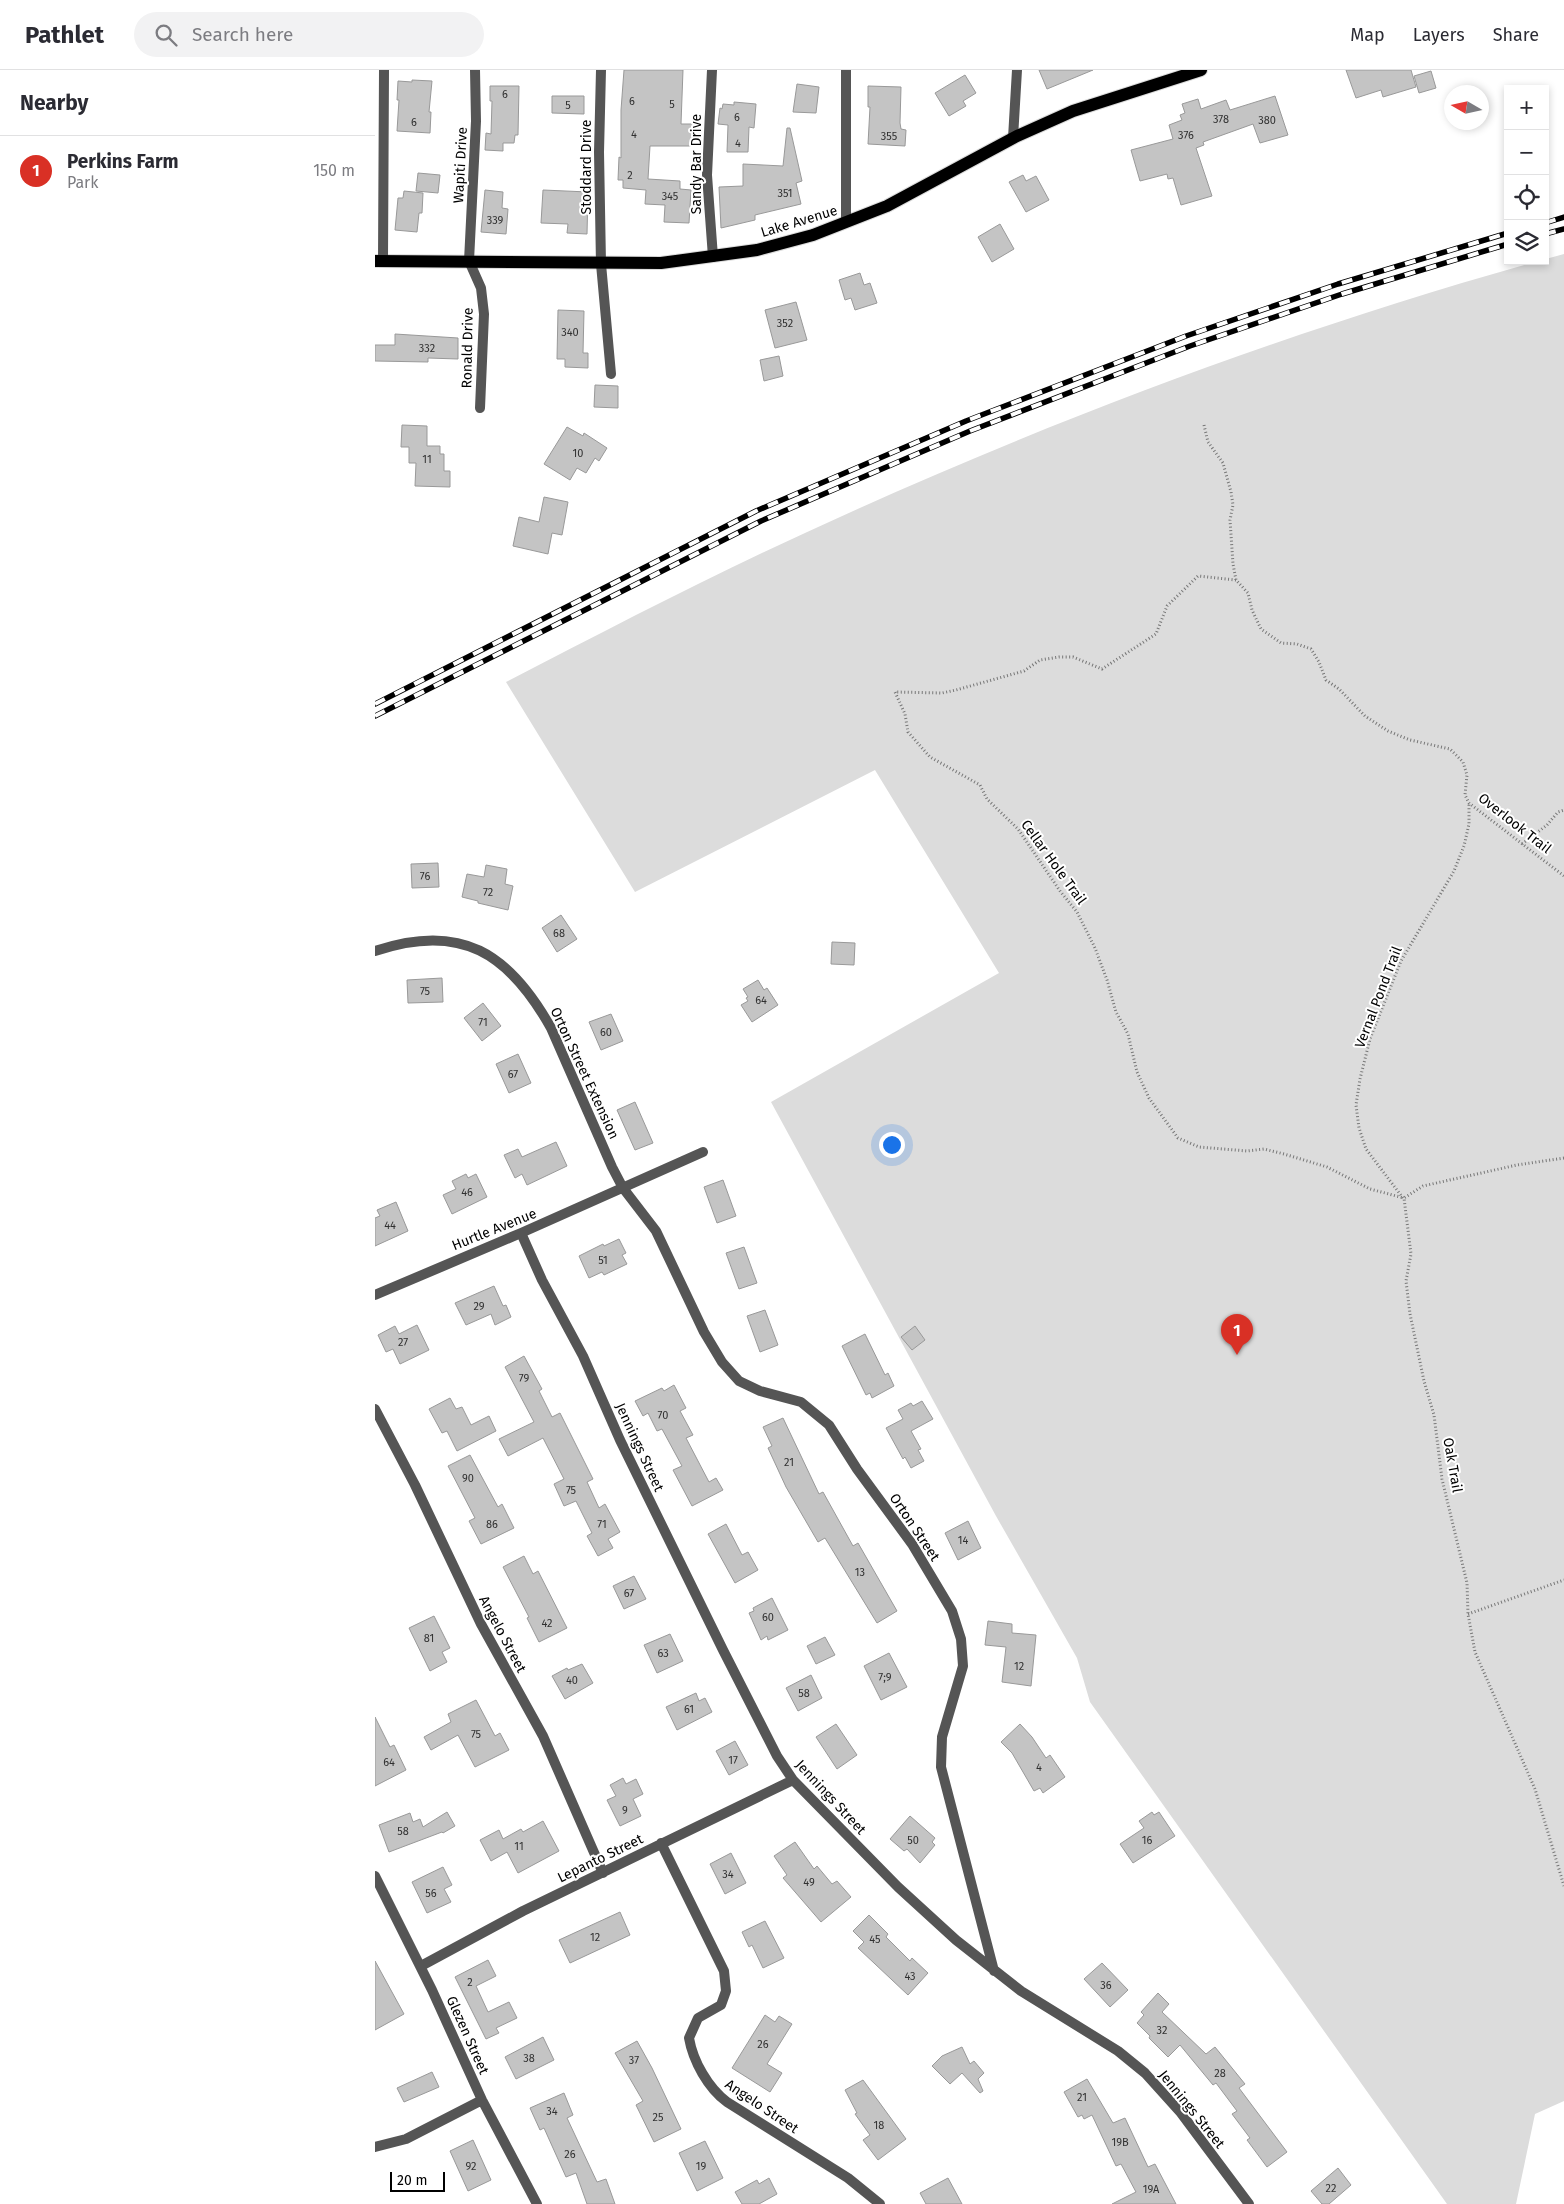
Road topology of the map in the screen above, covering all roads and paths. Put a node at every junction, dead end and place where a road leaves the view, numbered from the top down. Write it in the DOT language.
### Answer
graph roads {
  1 [pos="384,70"];
  2 [pos="475,70"];
  3 [pos="601,70"];
  4 [pos="712,70"];
  5 [pos="846,70"];
  6 [pos="1017,70"];
  7 [pos="1201,70"];
  8 [pos="1013,138"];
  9 [pos="846,222"];
  10 [pos="713,257"];
  11 [pos="379,261"];
  12 [pos="469,262"];
  13 [pos="601,264"];
  14 [pos="611,374"];
  15 [pos="480,408"];
  16 [pos="1204,425"];
  17 [pos="1236,580"];
  18 [pos="1469,804"];
  19 [pos="1564,810"];
  20 [pos="1521,844"];
  21 [pos="1564,876"];
  22 [pos="375,951"];
  23 [pos="703,1152"];
  24 [pos="1564,1158"];
  25 [pos="623,1188"];
  26 [pos="1404,1198"];
  27 [pos="521,1234"];
  28 [pos="375,1295"];
  29 [pos="375,1409"];
  30 [pos="1564,1580"];
  31 [pos="1468,1614"];
  32 [pos="793,1780"];
  33 [pos="661,1843"];
  34 [pos="603,1873"];
  35 [pos="375,1876"];
  36 [pos="1564,1886"];
  37 [pos="421,1966"];
  38 [pos="993,1970"];
  39 [pos="482,2100"];
  40 [pos="375,2147"];
  41 [pos="537,2204"];
  42 [pos="880,2204"];
  43 [pos="1249,2204"];
  1 -- 11 [label="street"];
  2 -- 12 [label="street, Wapiti Drive"];
  3 -- 13 [label="street, Stoddard Drive"];
  4 -- 10 [label="street, Sandy Bar Drive"];
  5 -- 9 [label="street"];
  6 -- 8 [label="street"];
  7 -- 8 [label="main road, Lake Avenue"];
  8 -- 9 [label="main road, Lake Avenue"];
  9 -- 10 [label="main road, Lake Avenue"];
  10 -- 13 [label="main road, Lake Avenue"];
  11 -- 12 [label="main road, Lake Avenue"];
  12 -- 13 [label="main road, Lake Avenue"];
  12 -- 15 [label="street, Ronald Drive"];
  13 -- 14 [label="street, Stoddard Drive"];
  16 -- 17 [label="path"];
  17 -- 18 [label="path, Overlook Trail"];
  17 -- 26 [label="path, Cellar Hole Trail"];
  18 -- 20 [label="path, Overlook Trail"];
  18 -- 26 [label="path, Vernal Pond Trail"];
  19 -- 20 [label="path"];
  20 -- 21 [label="path, Overlook Trail"];
  22 -- 25 [label="street, Orton Street Extension"];
  23 -- 25 [label="street, Hurtle Avenue"];
  24 -- 26 [label="path"];
  25 -- 27 [label="street, Hurtle Avenue"];
  25 -- 38 [label="street, Orton Street"];
  26 -- 31 [label="path, Oak Trail"];
  27 -- 28 [label="street, Hurtle Avenue"];
  27 -- 32 [label="street, Jennings Street"];
  29 -- 34 [label="street, Angelo Street"];
  30 -- 31 [label="path"];
  31 -- 36 [label="path, Oak Trail"];
  32 -- 33 [label="street, Lepanto Street"];
  32 -- 38 [label="street, Jennings Street"];
  33 -- 34 [label="street, Lepanto Street"];
  33 -- 42 [label="street, Angelo Street"];
  34 -- 37 [label="street, Lepanto Street"];
  35 -- 37 [label="street, Glezen Street"];
  37 -- 39 [label="street, Glezen Street"];
  38 -- 43 [label="street, Jennings Street"];
  39 -- 40 [label="street"];
  39 -- 41 [label="street, Glezen Street"];
}
